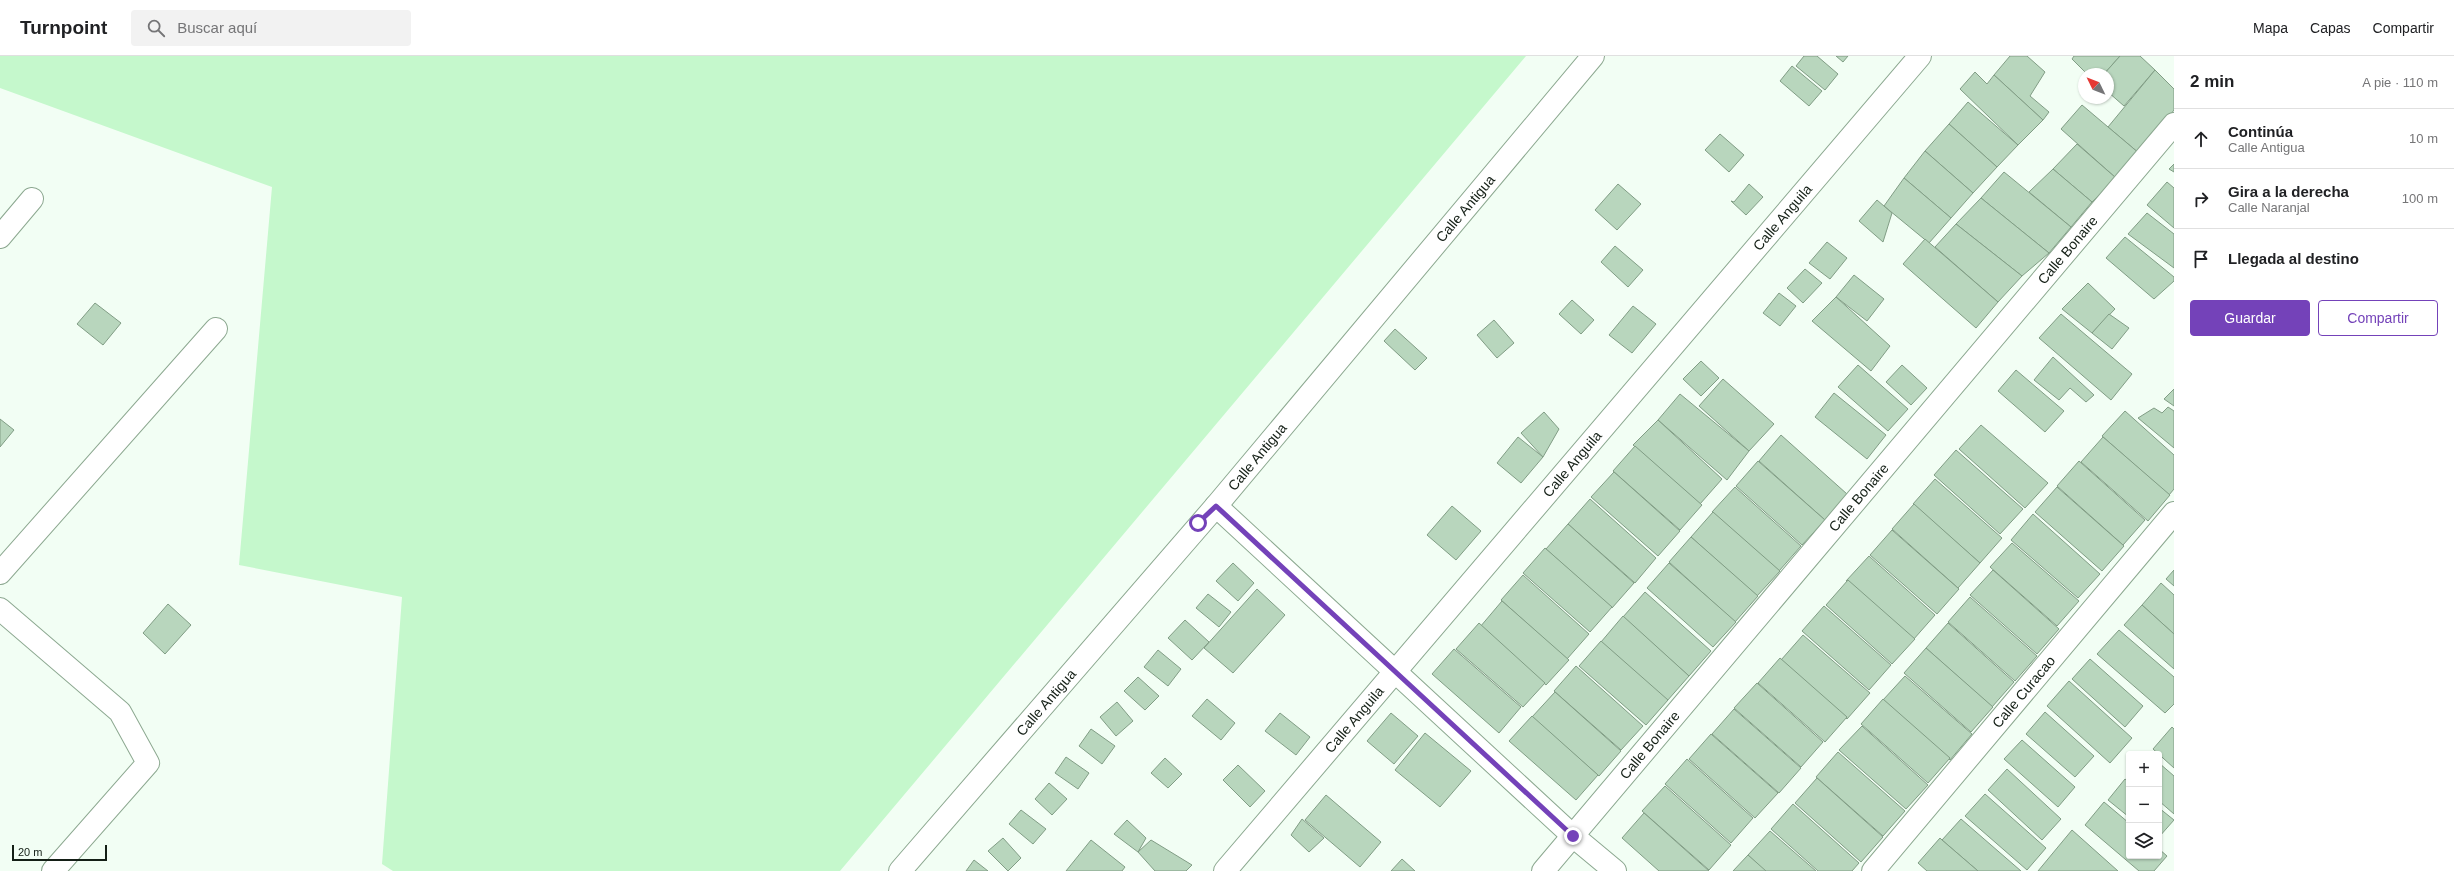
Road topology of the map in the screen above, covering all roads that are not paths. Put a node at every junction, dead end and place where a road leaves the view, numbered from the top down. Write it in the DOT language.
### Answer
graph roads {
  1 [pos="1592,56"];
  2 [pos="1920,56"];
  3 [pos="2174,124"];
  4 [pos="32,199"];
  5 [pos="0,237"];
  6 [pos="216,328"];
  7 [pos="1216,506"];
  8 [pos="2174,513"];
  9 [pos="0,573"];
  10 [pos="0,609"];
  11 [pos="1394,672"];
  12 [pos="1573,836"];
  13 [pos="53,871"];
  14 [pos="900,871"];
  15 [pos="1225,871"];
  16 [pos="1543,871"];
  17 [pos="1615,871"];
  18 [pos="1873,871"];
  1 -- 7 [label="street, Calle Antigua"];
  2 -- 11 [label="street, Calle Anguila"];
  3 -- 12 [label="street, Calle Bonaire"];
  4 -- 5 [label="street"];
  6 -- 9 [label="street"];
  7 -- 11 [label="street"];
  7 -- 14 [label="street, Calle Antigua"];
  8 -- 18 [label="street, Calle Curacao"];
  10 -- 13 [label="street"];
  11 -- 12 [label="street"];
  11 -- 15 [label="street, Calle Anguila"];
  12 -- 16 [label="street, Calle Bonaire"];
  12 -- 17 [label="street"];
}
